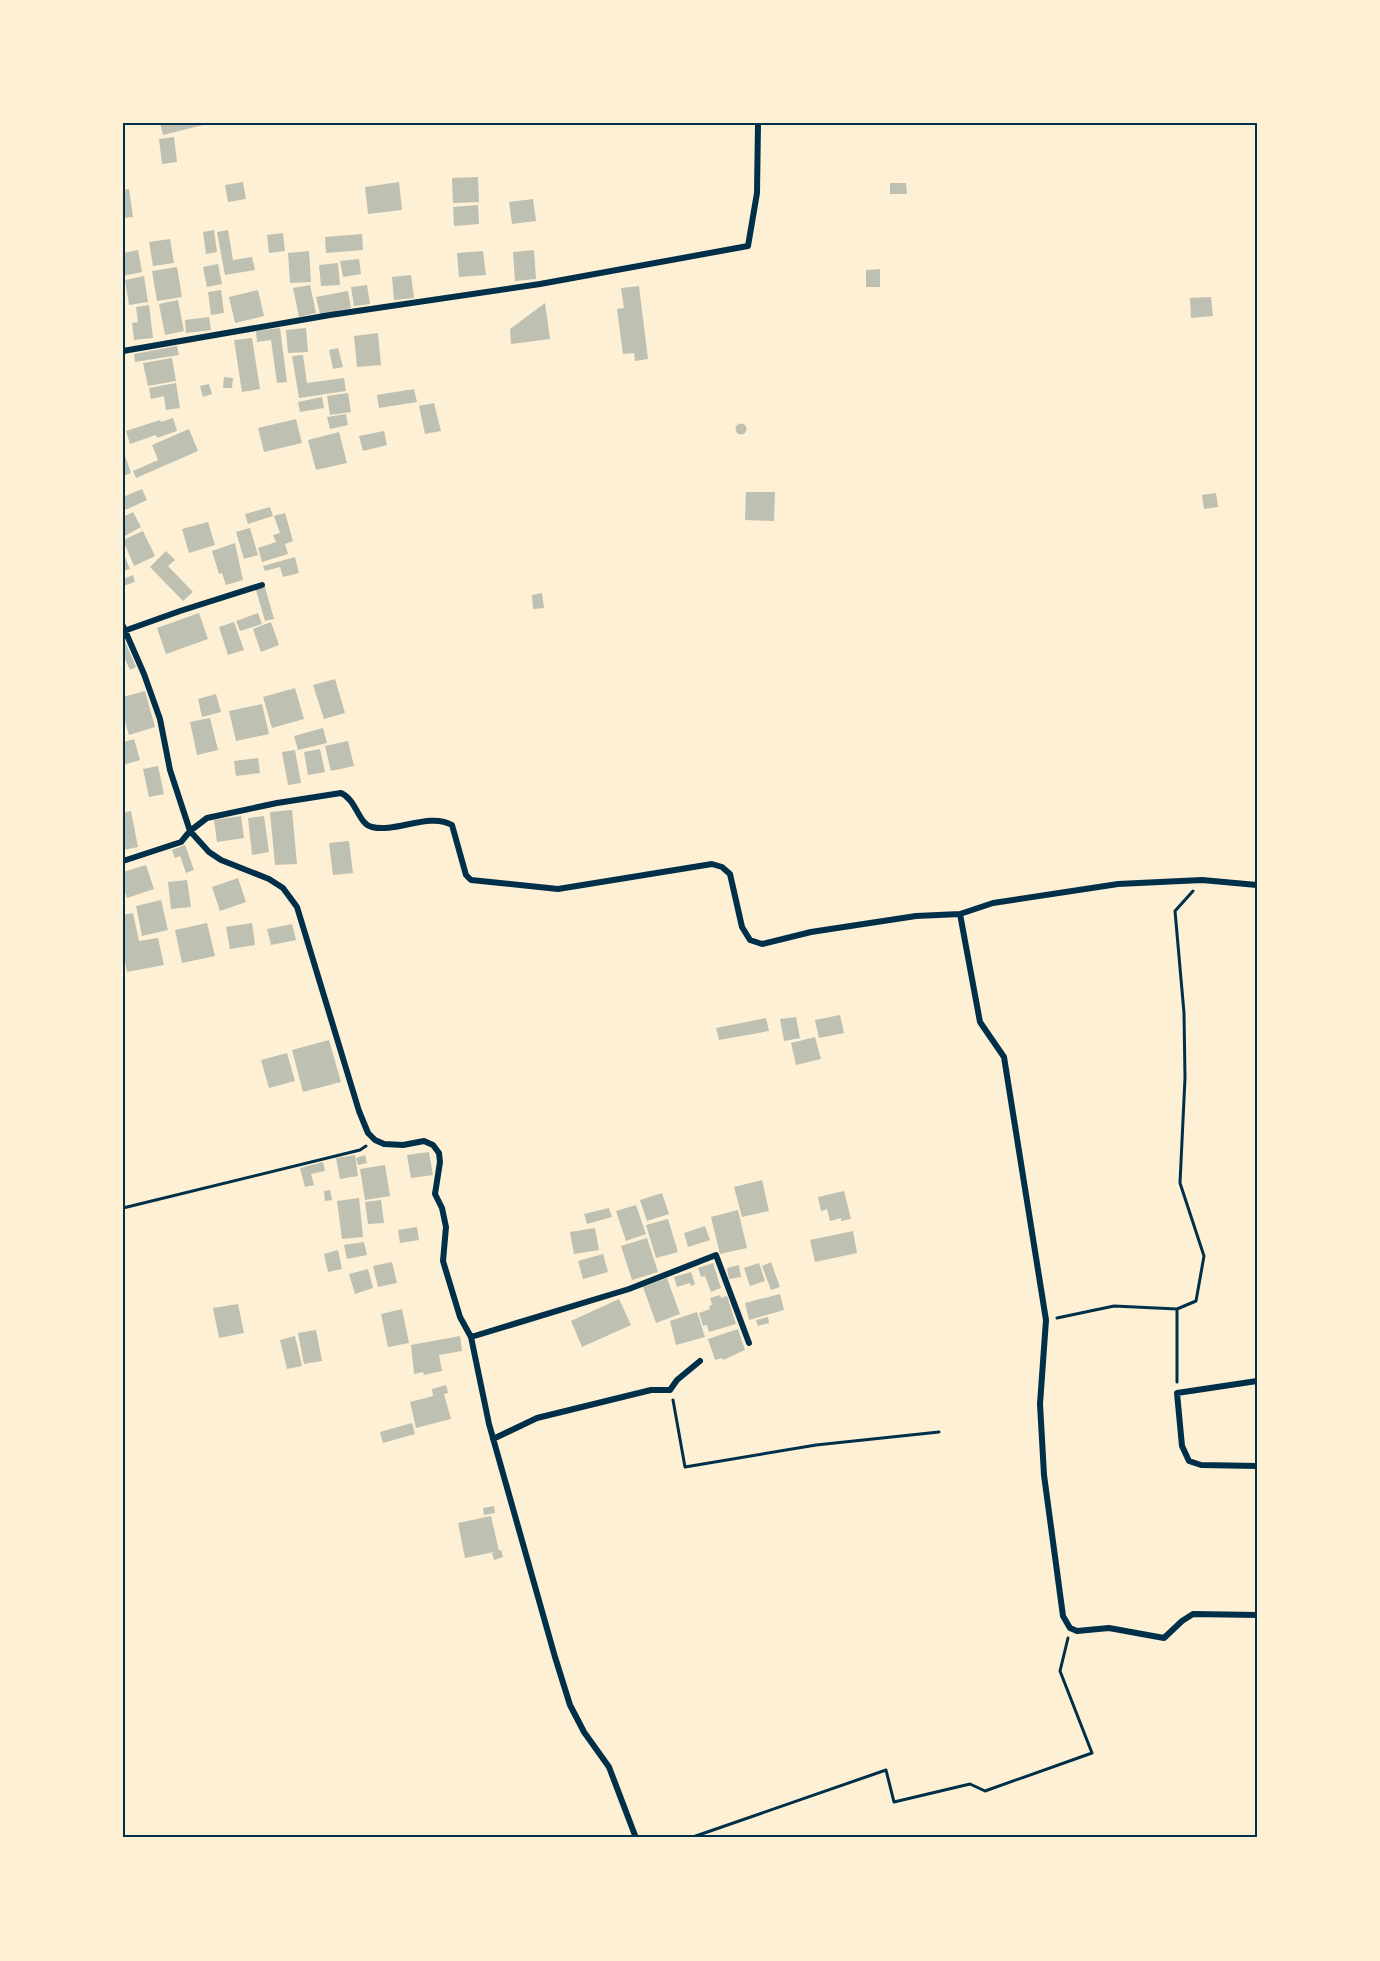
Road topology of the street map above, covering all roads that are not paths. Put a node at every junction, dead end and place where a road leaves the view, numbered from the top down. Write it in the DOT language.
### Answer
graph roads {
  1 [pos="758,123"];
  2 [pos="123,351"];
  3 [pos="262,585"];
  4 [pos="124,630"];
  5 [pos="190,831"];
  6 [pos="123,861"];
  7 [pos="1257,885"];
  8 [pos="960,914"];
  9 [pos="471,1337"];
  10 [pos="749,1343"];
  11 [pos="700,1361"];
  12 [pos="1257,1382"];
  13 [pos="493,1439"];
  14 [pos="1257,1466"];
  15 [pos="1257,1615"];
  16 [pos="636,1838"];
  1 -- 2 [label="street"];
  3 -- 4 [label="street"];
  4 -- 5 [label="street"];
  5 -- 6 [label="street"];
  5 -- 8 [label="street"];
  5 -- 9 [label="street"];
  7 -- 8 [label="street"];
  8 -- 15 [label="street"];
  9 -- 10 [label="street"];
  9 -- 13 [label="street"];
  11 -- 13 [label="street"];
  12 -- 14 [label="street"];
  13 -- 16 [label="street"];
}
